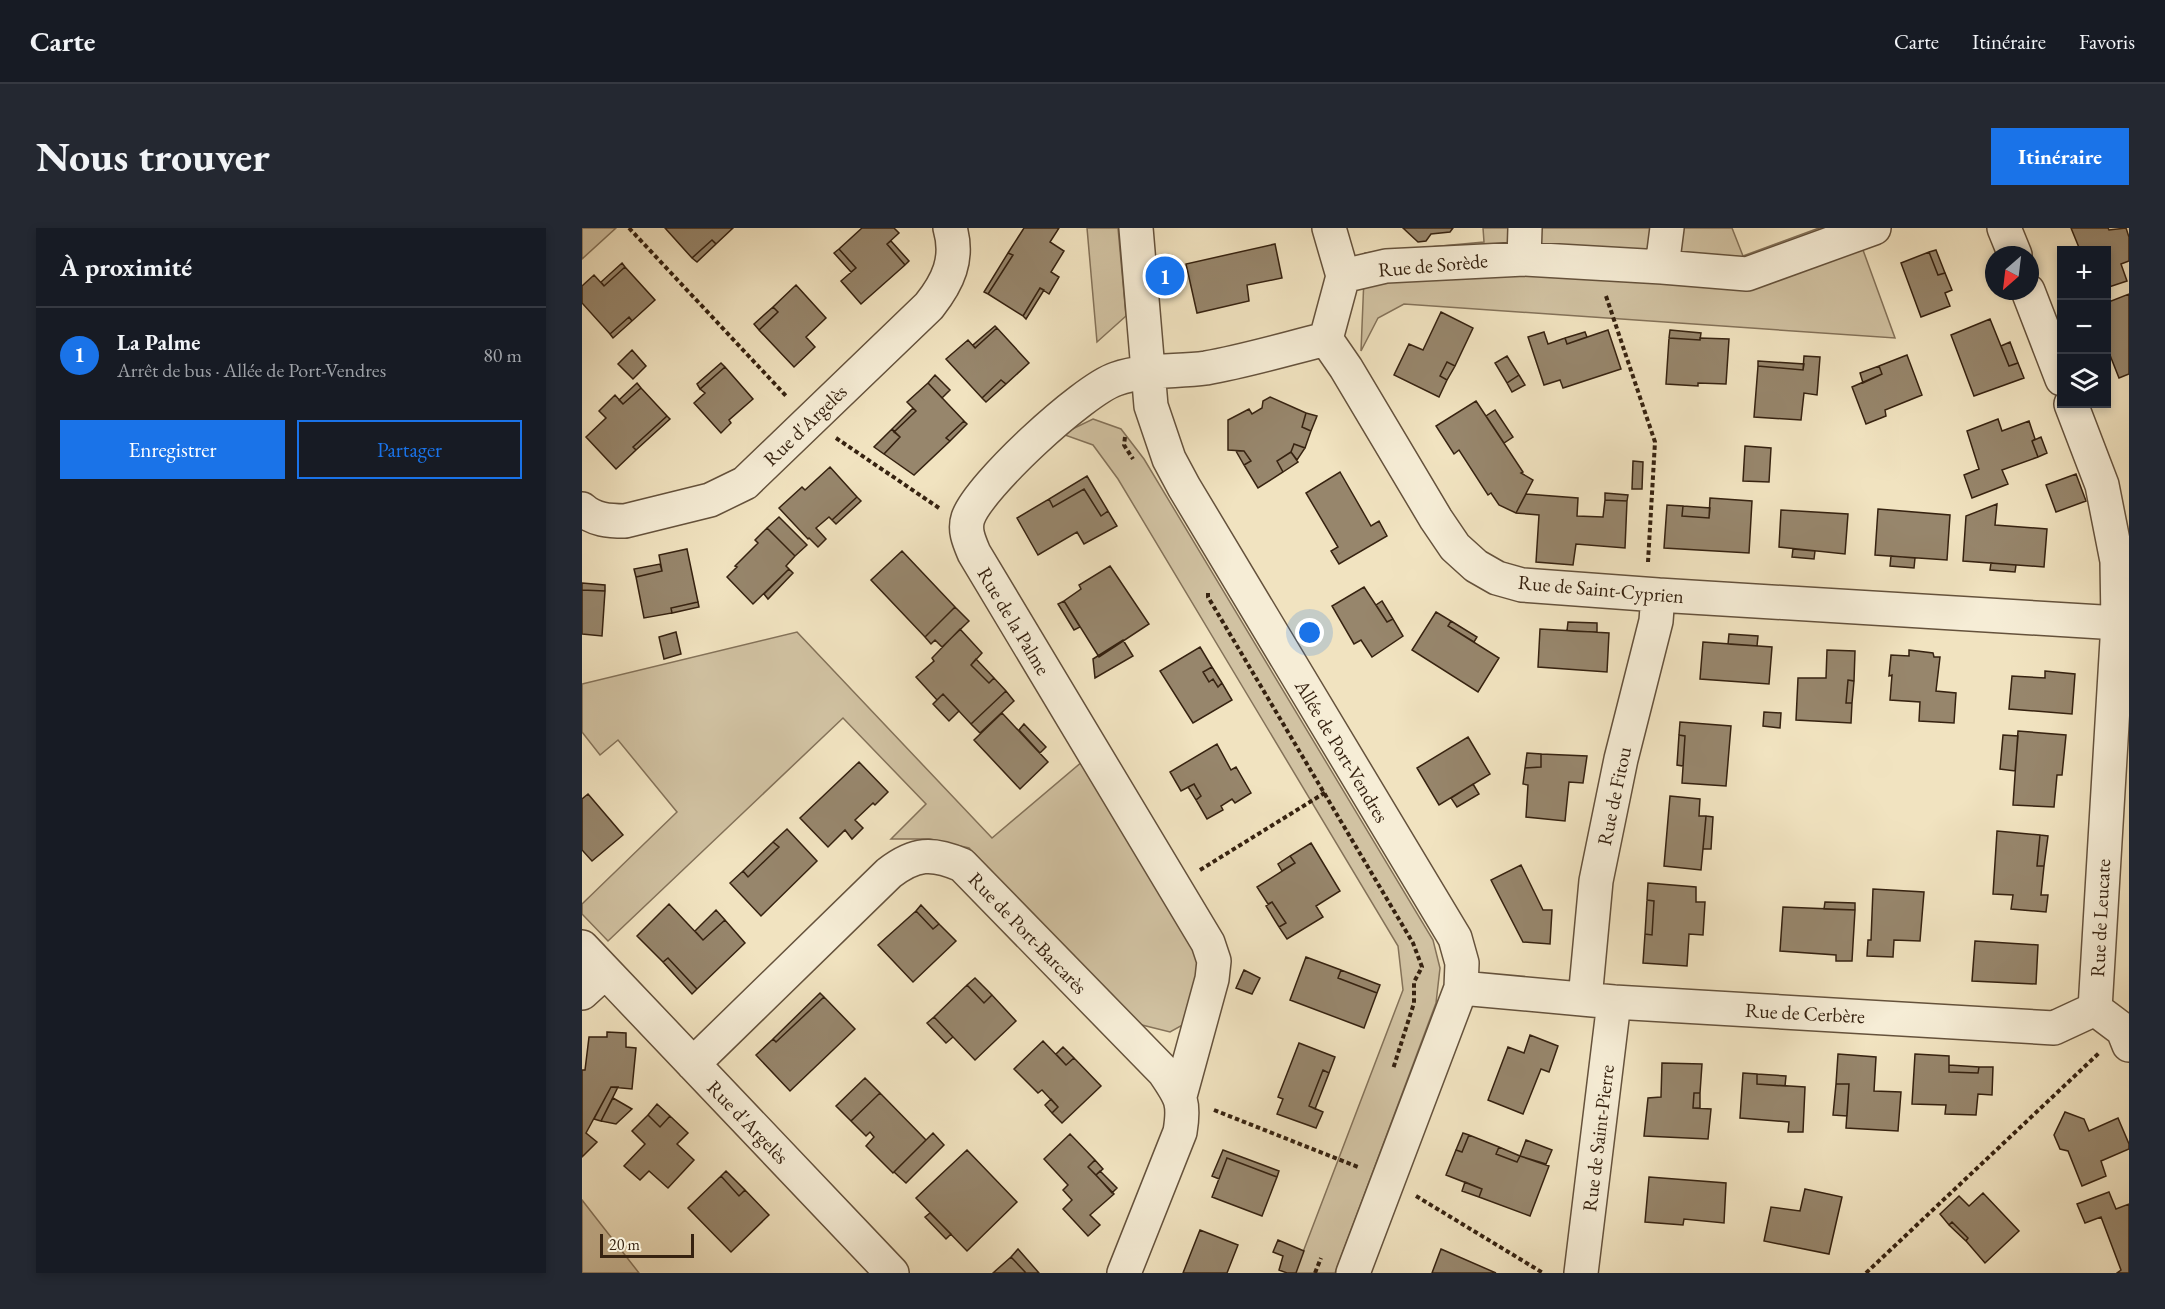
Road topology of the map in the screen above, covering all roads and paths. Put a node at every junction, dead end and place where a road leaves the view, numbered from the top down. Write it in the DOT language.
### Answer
graph roads {
  1 [pos="629,228"];
  2 [pos="950,228"];
  3 [pos="1136,228"];
  4 [pos="1329,228"];
  5 [pos="1667,228"];
  6 [pos="1874,228"];
  7 [pos="2004,228"];
  8 [pos="1524,243"];
  9 [pos="2011,246"];
  10 [pos="1595,263"];
  11 [pos="1662,267"];
  12 [pos="1343,276"];
  13 [pos="2031,300"];
  14 [pos="1326,339"];
  15 [pos="2057,368"];
  16 [pos="1147,372"];
  17 [pos="2073,408"];
  18 [pos="810,421"];
  19 [pos="1126,434"];
  20 [pos="1136,465"];
  21 [pos="582,509"];
  22 [pos="967,520"];
  23 [pos="1207,586"];
  24 [pos="1652,595"];
  25 [pos="2118,623"];
  26 [pos="1354,774"];
  27 [pos="1325,792"];
  28 [pos="1173,886"];
  29 [pos="582,947"];
  30 [pos="593,982"];
  31 [pos="1461,988"];
  32 [pos="1600,1001"];
  33 [pos="2095,1009"];
  34 [pos="2126,1037"];
  35 [pos="693,1064"];
  36 [pos="1393,1070"];
  37 [pos="1180,1096"];
  38 [pos="1363,1157"];
  39 [pos="1359,1168"];
  40 [pos="1324,1252"];
  41 [pos="892,1273"];
  42 [pos="1124,1273"];
  43 [pos="1315,1273"];
  44 [pos="1353,1273"];
  45 [pos="1581,1273"];
  46 [pos="1866,1273"];
  1 -- 18 [label="path"];
  2 -- 18 [label="street, Rue d'Argelès"];
  3 -- 16 [label="street, Allée de Port-Vendres"];
  4 -- 12 [label="street"];
  5 -- 11 [label="street"];
  6 -- 11 [label="street, Rue de Sorède"];
  7 -- 9 [label="street"];
  8 -- 10 [label="street, Rue de Sorède"];
  8 -- 12 [label="street, Rue de Sorède"];
  10 -- 11 [label="street, Rue de Sorède"];
  10 -- 24 [label="path"];
  12 -- 14 [label="street"];
  13 -- 15 [label="street"];
  14 -- 16 [label="street"];
  14 -- 24 [label="street, Rue de Saint-Cyprien"];
  16 -- 22 [label="street"];
  16 -- 26 [label="street, Allée de Port-Vendres"];
  17 -- 25 [label="street, Rue de Leucate"];
  18 -- 21 [label="street, Rue d'Argelès"];
  18 -- 22 [label="path"];
  19 -- 20 [label="path"];
  22 -- 28 [label="street, Rue de la Palme"];
  23 -- 27 [label="path"];
  24 -- 25 [label="street, Rue de Saint-Cyprien"];
  24 -- 32 [label="street, Rue de Fitou"];
  25 -- 33 [label="street, Rue de Leucate"];
  26 -- 27 [label="path"];
  26 -- 31 [label="street, Allée de Port-Vendres"];
  27 -- 28 [label="path"];
  27 -- 36 [label="path"];
  28 -- 37 [label="street, Rue de la Palme"];
  29 -- 30 [label="street, Rue d'Argelès"];
  30 -- 35 [label="street, Rue d'Argelès"];
  31 -- 32 [label="street, Rue de Cerbère"];
  31 -- 44 [label="street, Allée de Port-Vendres"];
  32 -- 33 [label="street, Rue de Cerbère"];
  32 -- 45 [label="street, Rue de Saint-Pierre"];
  33 -- 34 [label="street"];
  34 -- 46 [label="path"];
  35 -- 37 [label="street, Rue de Port-Barcarès"];
  35 -- 41 [label="street, Rue d'Argelès"];
  37 -- 42 [label="street"];
  38 -- 39 [label="path"];
  40 -- 43 [label="path"];
}
